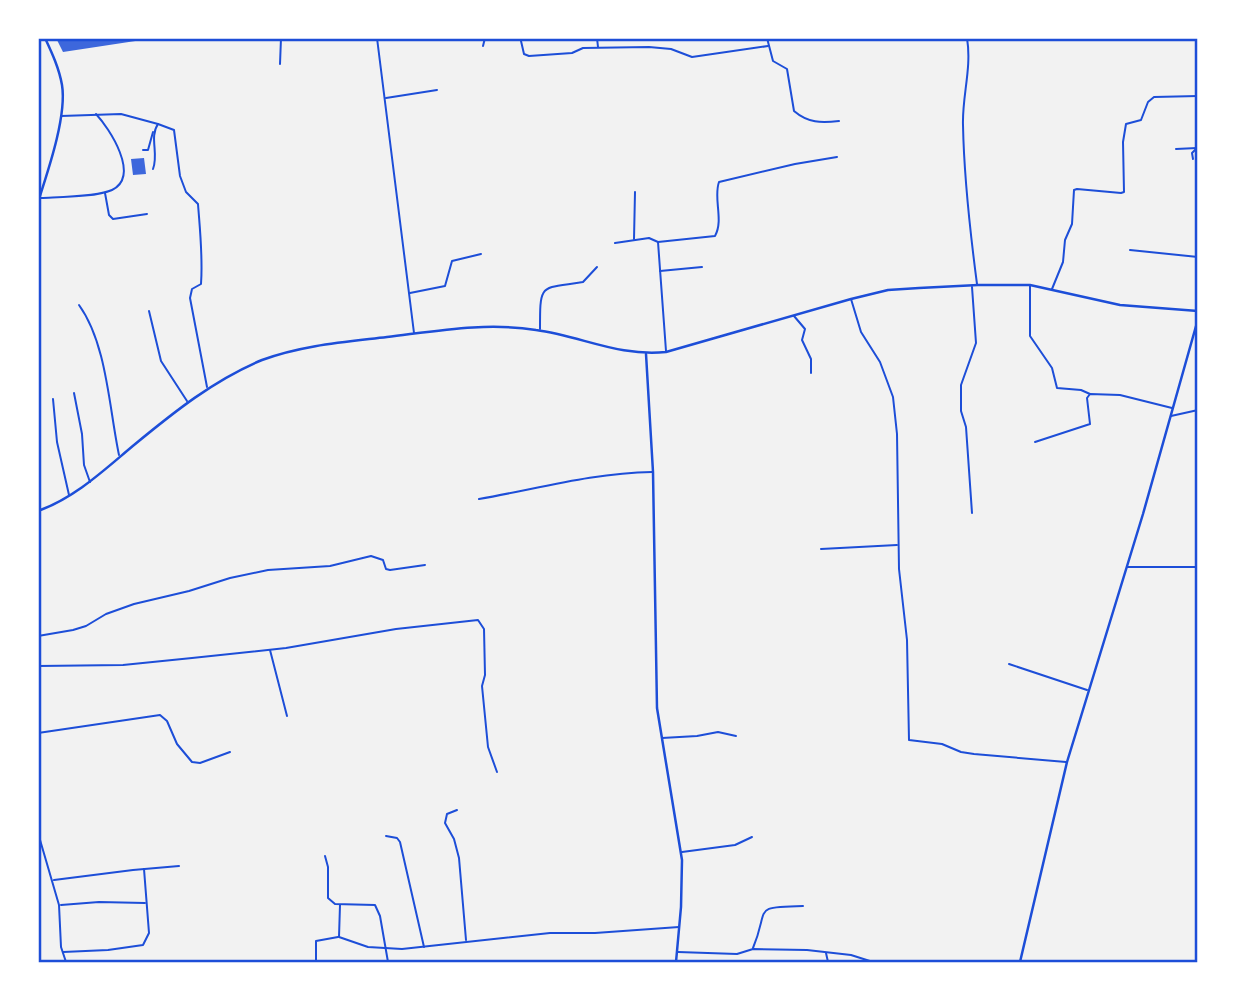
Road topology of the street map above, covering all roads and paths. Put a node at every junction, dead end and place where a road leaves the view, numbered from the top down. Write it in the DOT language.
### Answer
graph roads {
  1 [pos="45,38"];
  2 [pos="281,38"];
  3 [pos="377,38"];
  4 [pos="485,38"];
  5 [pos="597,38"];
  6 [pos="767,38"];
  7 [pos="967,38"];
  8 [pos="521,41"];
  9 [pos="483,46"];
  10 [pos="768,46"];
  11 [pos="598,48"];
  12 [pos="280,64"];
  13 [pos="437,90"];
  14 [pos="1198,96"];
  15 [pos="385,98"];
  16 [pos="96,114"];
  17 [pos="61,116"];
  18 [pos="839,121"];
  19 [pos="158,124"];
  20 [pos="154,132"];
  21 [pos="1197,148"];
  22 [pos="1176,149"];
  23 [pos="143,150"];
  24 [pos="838,157"];
  25 [pos="1193,159"];
  26 [pos="153,169"];
  27 [pos="38,176"];
  28 [pos="45,177"];
  29 [pos="105,192"];
  30 [pos="635,192"];
  31 [pos="39,200"];
  32 [pos="147,214"];
  33 [pos="634,240"];
  34 [pos="658,242"];
  35 [pos="615,243"];
  36 [pos="1130,250"];
  37 [pos="481,254"];
  38 [pos="1198,257"];
  39 [pos="597,267"];
  40 [pos="702,267"];
  41 [pos="659,271"];
  42 [pos="978,285"];
  43 [pos="1030,285"];
  44 [pos="972,286"];
  45 [pos="1052,289"];
  46 [pos="410,294"];
  47 [pos="851,299"];
  48 [pos="79,305"];
  49 [pos="149,311"];
  50 [pos="1198,311"];
  51 [pos="793,315"];
  52 [pos="1198,319"];
  53 [pos="540,330"];
  54 [pos="414,333"];
  55 [pos="666,352"];
  56 [pos="646,354"];
  57 [pos="811,373"];
  58 [pos="208,388"];
  59 [pos="75,393"];
  60 [pos="1090,394"];
  61 [pos="53,399"];
  62 [pos="188,402"];
  63 [pos="1173,408"];
  64 [pos="1198,410"];
  65 [pos="1170,416"];
  66 [pos="1035,442"];
  67 [pos="120,457"];
  68 [pos="653,472"];
  69 [pos="90,482"];
  70 [pos="69,496"];
  71 [pos="479,499"];
  72 [pos="38,511"];
  73 [pos="972,513"];
  74 [pos="898,545"];
  75 [pos="821,549"];
  76 [pos="425,565"];
  77 [pos="1126,567"];
  78 [pos="1198,567"];
  79 [pos="38,636"];
  80 [pos="270,649"];
  81 [pos="1009,664"];
  82 [pos="38,666"];
  83 [pos="1088,690"];
  84 [pos="288,716"];
  85 [pos="38,733"];
  86 [pos="736,736"];
  87 [pos="661,738"];
  88 [pos="230,752"];
  89 [pos="1067,762"];
  90 [pos="497,772"];
  91 [pos="457,810"];
  92 [pos="38,833"];
  93 [pos="386,836"];
  94 [pos="751,837"];
  95 [pos="681,853"];
  96 [pos="325,856"];
  97 [pos="178,866"];
  98 [pos="144,869"];
  99 [pos="53,881"];
  100 [pos="145,903"];
  101 [pos="60,905"];
  102 [pos="340,905"];
  103 [pos="803,906"];
  104 [pos="680,927"];
  105 [pos="339,937"];
  106 [pos="466,941"];
  107 [pos="424,948"];
  108 [pos="386,949"];
  109 [pos="752,949"];
  110 [pos="63,952"];
  111 [pos="677,952"];
  112 [pos="826,952"];
  113 [pos="66,962"];
  114 [pos="316,962"];
  115 [pos="388,962"];
  116 [pos="676,962"];
  117 [pos="828,962"];
  118 [pos="899,962"];
  119 [pos="1020,962"];
  1 -- 17 [label="street"];
  2 -- 12 [label="street"];
  3 -- 15 [label="street"];
  4 -- 9 [label="street"];
  5 -- 11 [label="street"];
  6 -- 10 [label="street"];
  7 -- 42 [label="street"];
  8 -- 11 [label="street"];
  10 -- 11 [label="street"];
  10 -- 18 [label="street"];
  13 -- 15 [label="street"];
  14 -- 45 [label="street"];
  15 -- 46 [label="street"];
  16 -- 17 [label="street"];
  16 -- 19 [label="street"];
  16 -- 29 [label="street"];
  17 -- 28 [label="street"];
  19 -- 20 [label="street"];
  19 -- 58 [label="street"];
  20 -- 23 [label="street"];
  20 -- 26 [label="street"];
  21 -- 22 [label="street"];
  21 -- 25 [label="street"];
  24 -- 34 [label="street"];
  27 -- 28 [label="street"];
  28 -- 31 [label="street"];
  29 -- 31 [label="street"];
  29 -- 32 [label="street"];
  30 -- 33 [label="street"];
  33 -- 34 [label="street"];
  33 -- 35 [label="street"];
  34 -- 41 [label="street"];
  36 -- 38 [label="street"];
  37 -- 46 [label="street"];
  39 -- 53 [label="street"];
  40 -- 41 [label="street"];
  41 -- 55 [label="street"];
  42 -- 43 [label="street"];
  42 -- 44 [label="street"];
  43 -- 45 [label="street"];
  43 -- 60 [label="street"];
  44 -- 47 [label="street"];
  44 -- 73 [label="street"];
  45 -- 50 [label="street"];
  46 -- 54 [label="street"];
  47 -- 51 [label="street"];
  47 -- 74 [label="street"];
  48 -- 67 [label="street"];
  49 -- 62 [label="street"];
  51 -- 55 [label="street"];
  51 -- 57 [label="street"];
  52 -- 63 [label="street"];
  53 -- 54 [label="street"];
  53 -- 56 [label="street"];
  54 -- 58 [label="street"];
  55 -- 56 [label="street"];
  56 -- 68 [label="street"];
  58 -- 62 [label="street"];
  59 -- 69 [label="street"];
  60 -- 63 [label="street"];
  60 -- 66 [label="street"];
  61 -- 70 [label="street"];
  62 -- 67 [label="street"];
  63 -- 65 [label="street"];
  64 -- 65 [label="street"];
  65 -- 77 [label="street"];
  67 -- 69 [label="street"];
  68 -- 71 [label="street"];
  68 -- 87 [label="street"];
  69 -- 70 [label="street"];
  70 -- 72 [label="street"];
  74 -- 75 [label="street"];
  74 -- 89 [label="street"];
  76 -- 79 [label="street"];
  77 -- 78 [label="street"];
  77 -- 83 [label="street"];
  80 -- 82 [label="street"];
  80 -- 84 [label="street"];
  80 -- 90 [label="street"];
  81 -- 83 [label="street"];
  83 -- 89 [label="street"];
  85 -- 88 [label="street"];
  86 -- 87 [label="street"];
  87 -- 95 [label="street"];
  89 -- 119 [label="street"];
  91 -- 106 [label="street"];
  92 -- 99 [label="street"];
  93 -- 107 [label="street"];
  94 -- 95 [label="street"];
  95 -- 104 [label="street"];
  96 -- 102 [label="street"];
  97 -- 98 [label="street"];
  98 -- 99 [label="street"];
  98 -- 100 [label="street"];
  99 -- 101 [label="street"];
  100 -- 101 [label="street"];
  100 -- 110 [label="street"];
  101 -- 110 [label="street"];
  102 -- 105 [label="street"];
  102 -- 108 [label="street"];
  103 -- 109 [label="street"];
  104 -- 106 [label="street"];
  104 -- 111 [label="street"];
  105 -- 108 [label="street"];
  105 -- 114 [label="street"];
  106 -- 107 [label="street"];
  107 -- 108 [label="street"];
  108 -- 115 [label="street"];
  109 -- 111 [label="street"];
  109 -- 112 [label="street"];
  110 -- 113 [label="street"];
  111 -- 116 [label="street"];
  112 -- 117 [label="street"];
  112 -- 118 [label="street"];
}
